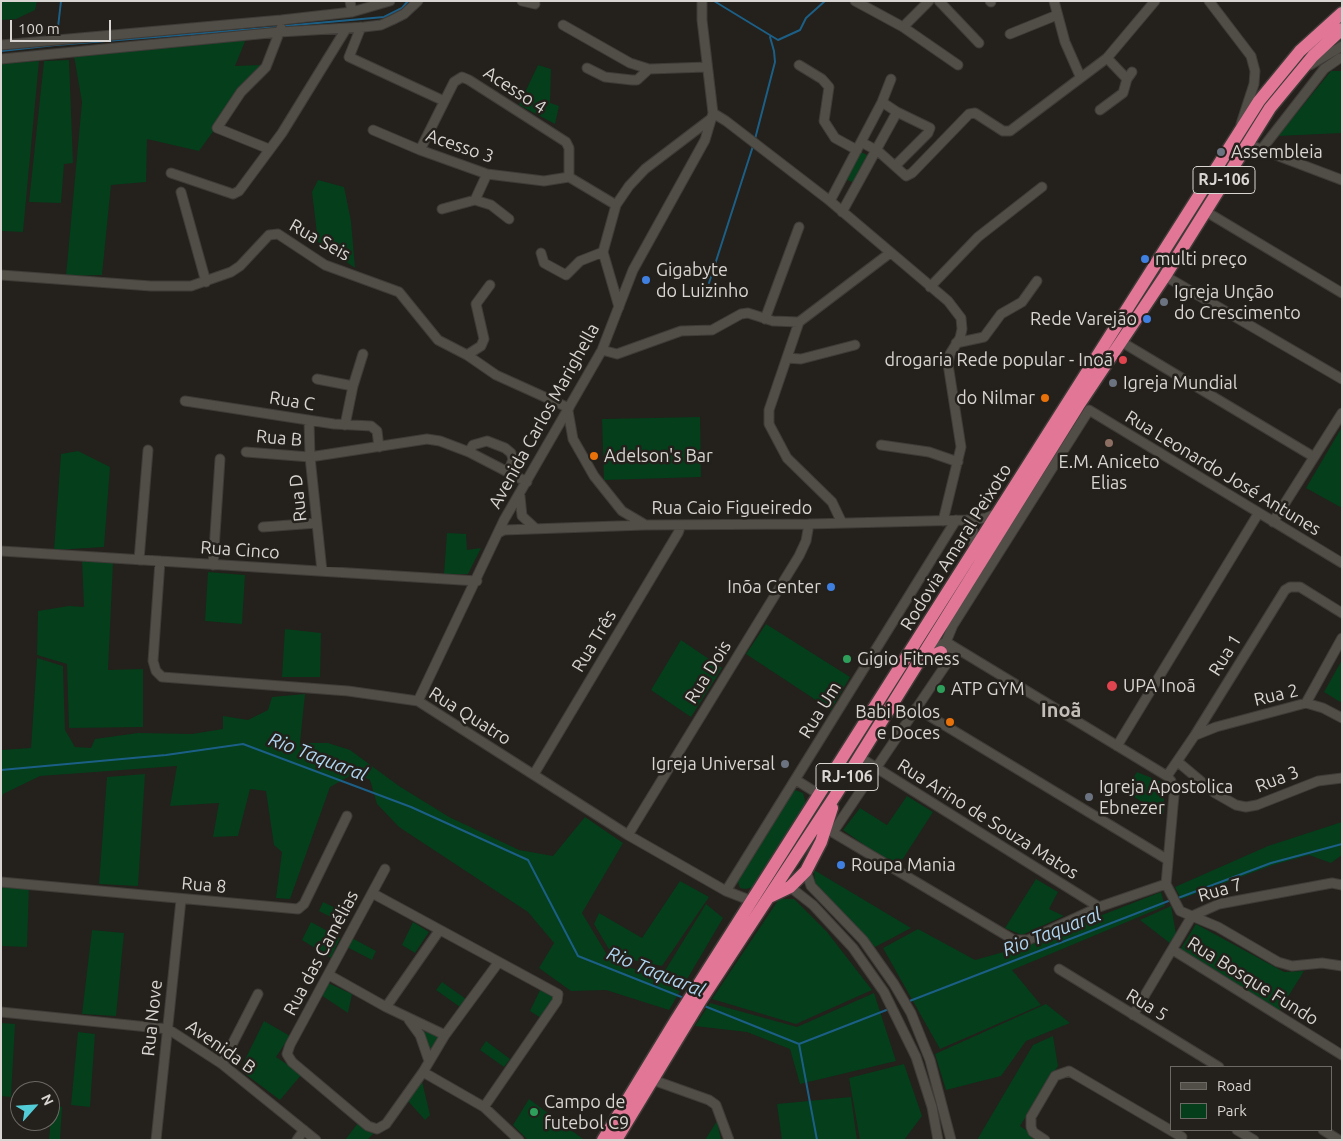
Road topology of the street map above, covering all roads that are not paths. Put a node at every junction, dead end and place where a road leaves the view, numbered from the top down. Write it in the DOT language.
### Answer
graph roads {
  1 [pos="350,1"];
  2 [pos="390,1"];
  3 [pos="418,1"];
  4 [pos="522,1"];
  5 [pos="693,1"];
  6 [pos="855,1"];
  7 [pos="939,1"];
  8 [pos="1054,1"];
  9 [pos="1155,1"];
  10 [pos="1209,1"];
  11 [pos="923,3"];
  12 [pos="535,4"];
  13 [pos="702,4"];
  14 [pos="352,12"];
  15 [pos="1342,13"];
  16 [pos="1058,15"];
  17 [pos="564,24"];
  18 [pos="281,26"];
  19 [pos="361,27"];
  20 [pos="903,27"];
  21 [pos="346,29"];
  22 [pos="1342,29"];
  23 [pos="1010,34"];
  24 [pos="166,36"];
  25 [pos="980,43"];
  26 [pos="1342,46"];
  27 [pos="7,51"];
  28 [pos="1106,58"];
  29 [pos="1341,58"];
  30 [pos="1318,59"];
  31 [pos="799,65"];
  32 [pos="958,65"];
  33 [pos="707,67"];
  34 [pos="587,68"];
  35 [pos="649,69"];
  36 [pos="1080,76"];
  37 [pos="1295,76"];
  38 [pos="891,79"];
  39 [pos="444,101"];
  40 [pos="882,102"];
  41 [pos="1100,110"];
  42 [pos="897,112"];
  43 [pos="713,116"];
  44 [pos="373,130"];
  45 [pos="1242,140"];
  46 [pos="859,146"];
  47 [pos="269,150"];
  48 [pos="420,150"];
  49 [pos="1261,150"];
  50 [pos="878,151"];
  51 [pos="896,165"];
  52 [pos="171,173"];
  53 [pos="487,174"];
  54 [pos="569,177"];
  55 [pos="1342,180"];
  56 [pos="1042,187"];
  57 [pos="181,192"];
  58 [pos="475,200"];
  59 [pos="830,201"];
  60 [pos="616,204"];
  61 [pos="442,209"];
  62 [pos="1205,211"];
  63 [pos="842,212"];
  64 [pos="509,219"];
  65 [pos="799,227"];
  66 [pos="603,252"];
  67 [pos="541,253"];
  68 [pos="890,253"];
  69 [pos="1,275"];
  70 [pos="1165,276"];
  71 [pos="1037,281"];
  72 [pos="206,282"];
  73 [pos="490,285"];
  74 [pos="930,287"];
  75 [pos="1342,293"];
  76 [pos="619,307"];
  77 [pos="765,319"];
  78 [pos="799,322"];
  79 [pos="1120,341"];
  80 [pos="956,343"];
  81 [pos="855,345"];
  82 [pos="602,350"];
  83 [pos="363,354"];
  84 [pos="467,355"];
  85 [pos="787,358"];
  86 [pos="316,379"];
  87 [pos="1342,379"];
  88 [pos="353,386"];
  89 [pos="185,400"];
  90 [pos="568,409"];
  91 [pos="1342,413"];
  92 [pos="309,420"];
  93 [pos="345,425"];
  94 [pos="556,431"];
  95 [pos="571,434"];
  96 [pos="881,445"];
  97 [pos="379,447"];
  98 [pos="148,450"];
  99 [pos="246,452"];
  100 [pos="468,452"];
  101 [pos="310,457"];
  102 [pos="1314,457"];
  103 [pos="220,459"];
  104 [pos="958,462"];
  105 [pos="508,473"];
  106 [pos="527,482"];
  107 [pos="521,493"];
  108 [pos="998,512"];
  109 [pos="1258,514"];
  110 [pos="629,517"];
  111 [pos="961,520"];
  112 [pos="943,521"];
  113 [pos="1272,522"];
  114 [pos="317,523"];
  115 [pos="842,523"];
  116 [pos="682,524"];
  117 [pos="809,524"];
  118 [pos="645,525"];
  119 [pos="263,527"];
  120 [pos="624,527"];
  121 [pos="536,529"];
  122 [pos="498,533"];
  123 [pos="1,551"];
  124 [pos="973,554"];
  125 [pos="139,560"];
  126 [pos="160,561"];
  127 [pos="1342,563"];
  128 [pos="213,565"];
  129 [pos="322,571"];
  130 [pos="477,581"];
  131 [pos="1342,613"];
  132 [pos="945,619"];
  133 [pos="1342,638"];
  134 [pos="946,648"];
  135 [pos="919,663"];
  136 [pos="418,701"];
  137 [pos="1306,703"];
  138 [pos="916,708"];
  139 [pos="1208,713"];
  140 [pos="1342,718"];
  141 [pos="1216,727"];
  142 [pos="1195,735"];
  143 [pos="1117,746"];
  144 [pos="860,757"];
  145 [pos="1178,762"];
  146 [pos="875,768"];
  147 [pos="534,774"];
  148 [pos="1167,776"];
  149 [pos="1342,778"];
  150 [pos="796,780"];
  151 [pos="820,795"];
  152 [pos="835,796"];
  153 [pos="347,816"];
  154 [pos="830,830"];
  155 [pos="628,834"];
  156 [pos="1168,860"];
  157 [pos="385,869"];
  158 [pos="806,871"];
  159 [pos="1,882"];
  160 [pos="1342,885"];
  161 [pos="811,886"];
  162 [pos="790,887"];
  163 [pos="1167,887"];
  164 [pos="726,891"];
  165 [pos="372,893"];
  166 [pos="803,896"];
  167 [pos="768,898"];
  168 [pos="181,900"];
  169 [pos="752,901"];
  170 [pos="1099,907"];
  171 [pos="1192,916"];
  172 [pos="439,931"];
  173 [pos="1173,950"];
  174 [pos="498,963"];
  175 [pos="1342,966"];
  176 [pos="1059,969"];
  177 [pos="329,975"];
  178 [pos="258,994"];
  179 [pos="697,997"];
  180 [pos="386,1007"];
  181 [pos="1,1012"];
  182 [pos="405,1016"];
  183 [pos="1133,1016"];
  184 [pos="681,1022"];
  185 [pos="168,1029"];
  186 [pos="445,1035"];
  187 [pos="1342,1055"];
  188 [pos="429,1061"];
  189 [pos="222,1064"];
  190 [pos="1217,1066"];
  191 [pos="423,1072"];
  192 [pos="653,1080"];
  193 [pos="943,1104"];
  194 [pos="484,1107"];
  195 [pos="932,1107"];
  196 [pos="1170,1129"];
  197 [pos="304,1130"];
  198 [pos="1239,1131"];
  199 [pos="1325,1131"];
  200 [pos="952,1139"];
  201 [pos="156,1140"];
  202 [pos="297,1140"];
  203 [pos="316,1140"];
  204 [pos="519,1140"];
  205 [pos="603,1140"];
  206 [pos="616,1140"];
  207 [pos="729,1140"];
  208 [pos="938,1140"];
  209 [pos="1045,1140"];
  210 [pos="1254,1140"];
  211 [pos="1340,1140"];
  1 -- 14 [label="street"];
  2 -- 14 [label="street"];
  3 -- 19 [label="street"];
  4 -- 12 [label="street"];
  5 -- 13 [label="street"];
  6 -- 20 [label="street"];
  7 -- 25 [label="street"];
  8 -- 16 [label="street"];
  9 -- 28 [label="street"];
  10 -- 45 [label="street"];
  11 -- 20 [label="street"];
  13 -- 33 [label="street, Avenida Carlos Marighella"];
  14 -- 18 [label="street"];
  15 -- 45 [label="highway, Rodovia Amaral Peixoto / RJ-106"];
  16 -- 23 [label="street"];
  16 -- 36 [label="street"];
  17 -- 35 [label="street"];
  18 -- 21 [label="street"];
  18 -- 24 [label="street"];
  18 -- 24 [label="street"];
  18 -- 47 [label="street"];
  19 -- 21 [label="street"];
  19 -- 39 [label="street"];
  20 -- 32 [label="street"];
  21 -- 47 [label="street"];
  22 -- 37 [label="highway, Rodovia Amaral Peixoto / RJ-106"];
  24 -- 27 [label="street"];
  24 -- 27 [label="street"];
  26 -- 30 [label="street"];
  28 -- 36 [label="street"];
  28 -- 41 [label="street"];
  29 -- 30 [label="street"];
  29 -- 49 [label="street"];
  30 -- 37 [label="street"];
  31 -- 46 [label="street"];
  33 -- 35 [label="street"];
  33 -- 43 [label="street, Avenida Carlos Marighella"];
  34 -- 35 [label="street"];
  36 -- 51 [label="street"];
  37 -- 45 [label="highway, Rodovia Amaral Peixoto / RJ-106"];
  38 -- 40 [label="street"];
  39 -- 48 [label="street, Acesso 4"];
  39 -- 54 [label="street, Acesso 4"];
  40 -- 42 [label="street"];
  40 -- 46 [label="street"];
  42 -- 50 [label="street"];
  42 -- 51 [label="street"];
  43 -- 59 [label="street"];
  43 -- 60 [label="street"];
  43 -- 76 [label="street, Avenida Carlos Marighella"];
  44 -- 48 [label="street, Acesso 3"];
  45 -- 49 [label="street"];
  45 -- 62 [label="highway, Rodovia Amaral Peixoto / RJ-106"];
  45 -- 108 [label="highway, Rodovia Amaral Peixoto / RJ-106"];
  46 -- 50 [label="street"];
  46 -- 59 [label="street"];
  47 -- 52 [label="street"];
  48 -- 53 [label="street, Acesso 3"];
  49 -- 55 [label="street"];
  50 -- 51 [label="street"];
  50 -- 63 [label="street"];
  53 -- 54 [label="street, Acesso 3"];
  53 -- 58 [label="street"];
  54 -- 60 [label="street"];
  56 -- 74 [label="street"];
  57 -- 72 [label="street"];
  58 -- 61 [label="street"];
  58 -- 64 [label="street"];
  59 -- 63 [label="street"];
  60 -- 66 [label="street"];
  62 -- 70 [label="highway, Rodovia Amaral Peixoto / RJ-106"];
  62 -- 75 [label="street"];
  63 -- 68 [label="street"];
  65 -- 77 [label="street"];
  66 -- 67 [label="street"];
  66 -- 76 [label="street"];
  68 -- 74 [label="street"];
  68 -- 78 [label="street"];
  69 -- 72 [label="street, Rua Seis"];
  70 -- 79 [label="highway, Rodovia Amaral Peixoto / RJ-106"];
  70 -- 87 [label="street"];
  71 -- 80 [label="street"];
  72 -- 84 [label="street, Rua Seis"];
  73 -- 84 [label="street"];
  74 -- 80 [label="street"];
  76 -- 82 [label="street, Avenida Carlos Marighella"];
  77 -- 78 [label="street"];
  77 -- 82 [label="street"];
  78 -- 85 [label="street"];
  79 -- 102 [label="street"];
  79 -- 132 [label="highway, Rodovia Amaral Peixoto / RJ-106"];
  80 -- 104 [label="street"];
  81 -- 85 [label="street"];
  82 -- 90 [label="street, Avenida Carlos Marighella"];
  83 -- 88 [label="street"];
  84 -- 90 [label="street, Rua Seis"];
  85 -- 115 [label="street"];
  86 -- 88 [label="street"];
  88 -- 93 [label="street"];
  89 -- 92 [label="street, Rua C"];
  90 -- 94 [label="street, Avenida Carlos Marighella"];
  90 -- 95 [label="street"];
  91 -- 102 [label="street"];
  92 -- 93 [label="street, Rua C"];
  92 -- 101 [label="street, Rua D"];
  93 -- 97 [label="street, Rua C"];
  94 -- 95 [label="street"];
  94 -- 106 [label="street, Avenida Carlos Marighella"];
  95 -- 110 [label="street"];
  96 -- 104 [label="street"];
  97 -- 100 [label="street, Rua B"];
  97 -- 101 [label="street, Rua B"];
  98 -- 125 [label="street"];
  99 -- 101 [label="street, Rua B"];
  100 -- 105 [label="street, Rua B"];
  100 -- 105 [label="street"];
  101 -- 114 [label="street, Rua D"];
  102 -- 113 [label="street"];
  103 -- 128 [label="street"];
  104 -- 112 [label="street"];
  105 -- 106 [label="street, Rua B"];
  106 -- 107 [label="street, Avenida Carlos Marighella"];
  107 -- 121 [label="street"];
  107 -- 122 [label="street, Avenida Carlos Marighella"];
  108 -- 111 [label="street, Rua Caio Figueiredo"];
  108 -- 124 [label="highway, Rodovia Amaral Peixoto / RJ-106"];
  109 -- 113 [label="street, Rua Leonardo José Antunes"];
  109 -- 134 [label="street, Rua Leonardo José Antunes"];
  109 -- 143 [label="street"];
  110 -- 118 [label="street"];
  110 -- 120 [label="street"];
  111 -- 112 [label="street, Rua Caio Figueiredo"];
  111 -- 124 [label="street"];
  111 -- 150 [label="street, Rua Um"];
  112 -- 115 [label="street, Rua Caio Figueiredo"];
  113 -- 127 [label="street, Rua Leonardo José Antunes"];
  114 -- 119 [label="street"];
  114 -- 129 [label="street, Rua D"];
  115 -- 117 [label="street, Rua Caio Figueiredo"];
  116 -- 117 [label="street, Rua Caio Figueiredo"];
  116 -- 118 [label="street, Rua Caio Figueiredo"];
  116 -- 147 [label="street, Rua Três"];
  117 -- 155 [label="street, Rua Dois"];
  118 -- 120 [label="street, Rua Caio Figueiredo"];
  120 -- 121 [label="street, Rua Caio Figueiredo"];
  121 -- 122 [label="street, Rua Caio Figueiredo"];
  122 -- 130 [label="street, Avenida Carlos Marighella"];
  123 -- 125 [label="street, Rua Cinco"];
  124 -- 151 [label="highway, Rodovia Amaral Peixoto / RJ-106"];
  125 -- 126 [label="street, Rua Cinco"];
  126 -- 128 [label="street, Rua Cinco"];
  126 -- 136 [label="street, Rua Quatro"];
  128 -- 129 [label="street, Rua Cinco"];
  129 -- 130 [label="street, Rua Cinco"];
  130 -- 136 [label="street, Avenida Carlos Marighella"];
  131 -- 139 [label="street, Rua 1"];
  132 -- 134 [label="highway"];
  132 -- 135 [label="highway, Rodovia Amaral Peixoto / RJ-106"];
  133 -- 137 [label="street"];
  134 -- 135 [label="highway"];
  134 -- 138 [label="street"];
  134 -- 143 [label="street"];
  135 -- 144 [label="highway, Rodovia Amaral Peixoto / RJ-106"];
  136 -- 147 [label="street, Rua Quatro"];
  137 -- 140 [label="street, Rua 2"];
  137 -- 141 [label="street, Rua 2"];
  138 -- 146 [label="street"];
  138 -- 156 [label="street"];
  139 -- 141 [label="street"];
  139 -- 142 [label="street, Rua 1"];
  141 -- 142 [label="street, Rua 2"];
  142 -- 145 [label="street, Rua 1"];
  143 -- 148 [label="street"];
  144 -- 146 [label="street, Rua Arino de Souza Matos"];
  144 -- 152 [label="highway, Rodovia Amaral Peixoto / RJ-106"];
  145 -- 148 [label="street, Rua 1"];
  145 -- 149 [label="street, Rua 3"];
  146 -- 154 [label="street"];
  146 -- 170 [label="street, Rua Arino de Souza Matos"];
  147 -- 155 [label="street, Rua Quatro"];
  148 -- 156 [label="street"];
  150 -- 151 [label="street"];
  150 -- 164 [label="street, Rua Um"];
  151 -- 169 [label="highway, Rodovia Amaral Peixoto / RJ-106"];
  152 -- 154 [label="highway"];
  152 -- 167 [label="highway, Rodovia Amaral Peixoto / RJ-106"];
  153 -- 168 [label="street, Rua 8"];
  154 -- 158 [label="highway"];
  154 -- 170 [label="street"];
  155 -- 164 [label="street, Rua Quatro"];
  156 -- 163 [label="street"];
  157 -- 165 [label="street, Rua das Camélias"];
  158 -- 161 [label="street"];
  158 -- 162 [label="highway"];
  159 -- 168 [label="street, Rua 8"];
  160 -- 171 [label="street, Rua 7"];
  161 -- 166 [label="street"];
  161 -- 193 [label="street"];
  162 -- 166 [label="street"];
  162 -- 167 [label="highway"];
  163 -- 170 [label="street"];
  163 -- 171 [label="street"];
  164 -- 169 [label="street, Rua Quatro"];
  165 -- 172 [label="street"];
  165 -- 177 [label="street, Rua das Camélias"];
  166 -- 195 [label="street"];
  167 -- 179 [label="highway, Rodovia Amaral Peixoto / RJ-106"];
  168 -- 185 [label="street, Rua Nove"];
  169 -- 179 [label="highway, Rodovia Amaral Peixoto / RJ-106"];
  171 -- 173 [label="street, Rua 7"];
  171 -- 175 [label="street"];
  172 -- 174 [label="street"];
  172 -- 180 [label="street"];
  173 -- 183 [label="street, Rua 7"];
  173 -- 187 [label="street, Rua Bosque Fundo"];
  174 -- 186 [label="street"];
  174 -- 194 [label="street"];
  176 -- 183 [label="street, Rua 5"];
  177 -- 180 [label="street"];
  177 -- 191 [label="street, Rua das Camélias"];
  178 -- 189 [label="street"];
  179 -- 184 [label="highway, Rodovia Amaral Peixoto / RJ-106"];
  180 -- 182 [label="street"];
  181 -- 185 [label="street, Avenida B"];
  182 -- 186 [label="street"];
  182 -- 188 [label="street"];
  183 -- 190 [label="street, Rua 5"];
  184 -- 192 [label="highway, Rodovia Amaral Peixoto / RJ-106"];
  184 -- 205 [label="highway, Rodovia Amaral Peixoto / RJ-106"];
  185 -- 189 [label="street, Avenida B"];
  185 -- 201 [label="street, Rua Nove"];
  186 -- 188 [label="street"];
  188 -- 191 [label="street"];
  189 -- 197 [label="street, Avenida B"];
  191 -- 194 [label="street"];
  192 -- 206 [label="highway, Rodovia Amaral Peixoto / RJ-106"];
  192 -- 207 [label="street"];
  193 -- 195 [label="street"];
  193 -- 200 [label="street"];
  194 -- 204 [label="street"];
  195 -- 208 [label="street"];
  196 -- 209 [label="street"];
  197 -- 202 [label="street"];
  197 -- 203 [label="street, Avenida B"];
  198 -- 210 [label="street"];
  199 -- 211 [label="street"];
}
